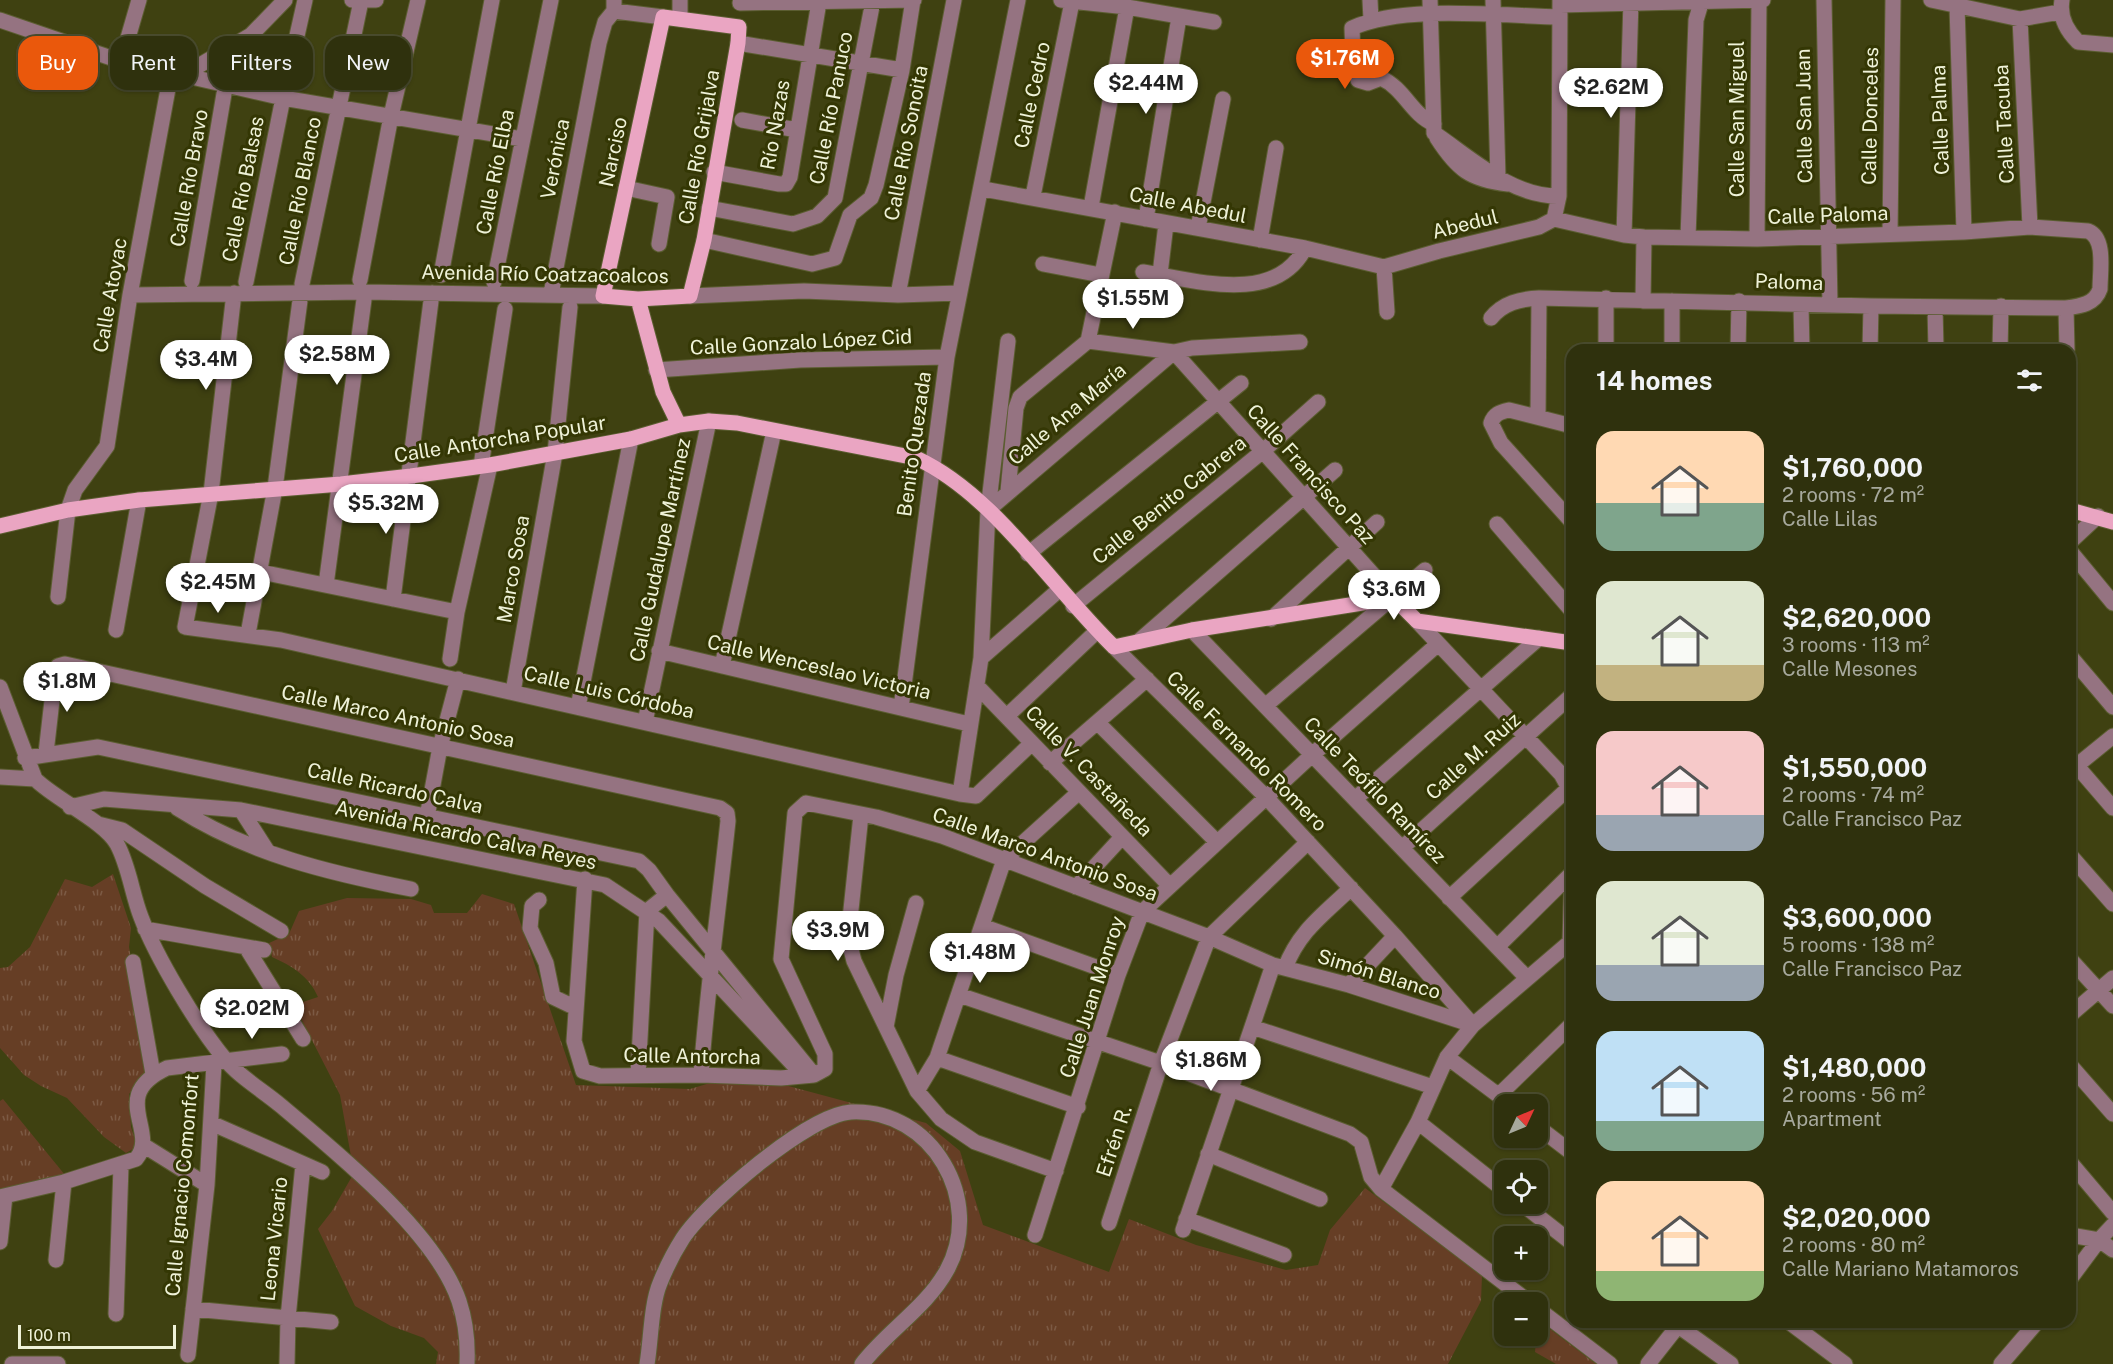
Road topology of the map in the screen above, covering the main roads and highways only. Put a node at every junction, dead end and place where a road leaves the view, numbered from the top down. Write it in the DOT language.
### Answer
graph roads {
  1 [pos="739,27"];
  2 [pos="603,296"];
  3 [pos="690,296"];
  4 [pos="638,299"];
  5 [pos="679,425"];
  6 [pos="932,465"];
  7 [pos="2076,512"];
  8 [pos="2106,519"];
  9 [pos="0,526"];
  10 [pos="1566,642"];
  11 [pos="1114,647"];
  1 -- 2 [label="main road, Narciso"];
  1 -- 3 [label="main road, Calle Río Grijalva"];
  2 -- 4 [label="main road, Avenida Río Coatzacoalcos"];
  3 -- 4 [label="main road, Avenida Río Coatzacoalcos"];
  4 -- 5 [label="main road"];
  5 -- 6 [label="main road, Calle Antorcha Popular"];
  5 -- 9 [label="main road, Calle Antorcha Popular"];
  6 -- 11 [label="main road, Calle Fernando Romero"];
  7 -- 8 [label="main road"];
  10 -- 11 [label="main road, Calle Francisco Paz"];
}
